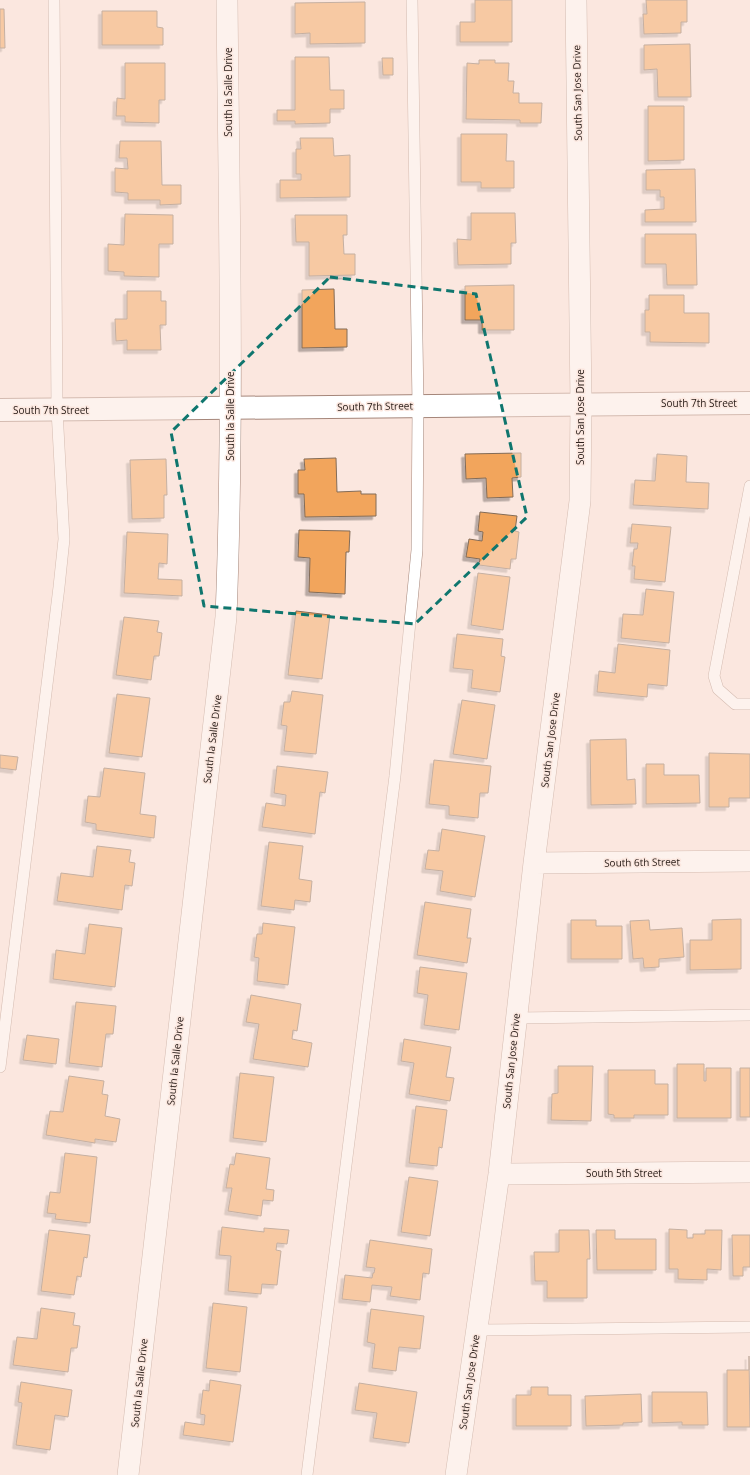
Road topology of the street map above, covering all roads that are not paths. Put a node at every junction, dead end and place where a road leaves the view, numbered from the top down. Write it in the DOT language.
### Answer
graph roads {
  1 [pos="54,0"];
  2 [pos="227,0"];
  3 [pos="412,0"];
  4 [pos="576,0"];
  5 [pos="750,403"];
  6 [pos="581,404"];
  7 [pos="418,406"];
  8 [pos="230,408"];
  9 [pos="0,410"];
  10 [pos="57,410"];
  11 [pos="750,486"];
  12 [pos="750,704"];
  13 [pos="750,861"];
  14 [pos="534,863"];
  15 [pos="750,1015"];
  16 [pos="516,1018"];
  17 [pos="0,1067"];
  18 [pos="750,1172"];
  19 [pos="499,1174"];
  20 [pos="750,1327"];
  21 [pos="477,1330"];
  22 [pos="128,1475"];
  23 [pos="307,1475"];
  24 [pos="456,1475"];
  1 -- 10 [label="lane"];
  2 -- 8 [label="street, South la Salle Drive"];
  3 -- 7 [label="lane"];
  4 -- 6 [label="street, South San Jose Drive"];
  5 -- 6 [label="main road, South 7th Street"];
  6 -- 7 [label="main road, South 7th Street"];
  6 -- 14 [label="street, South San Jose Drive"];
  7 -- 8 [label="main road, South 7th Street"];
  7 -- 23 [label="lane"];
  8 -- 10 [label="main road, South 7th Street"];
  8 -- 22 [label="street, South la Salle Drive"];
  9 -- 10 [label="main road, South 7th Street"];
  10 -- 17 [label="lane"];
  11 -- 12 [label="lane"];
  13 -- 14 [label="street, South 6th Street"];
  14 -- 16 [label="street, South San Jose Drive"];
  15 -- 16 [label="lane"];
  16 -- 19 [label="street, South San Jose Drive"];
  18 -- 19 [label="street, South 5th Street"];
  19 -- 21 [label="street, South San Jose Drive"];
  20 -- 21 [label="lane"];
  21 -- 24 [label="street, South San Jose Drive"];
}
